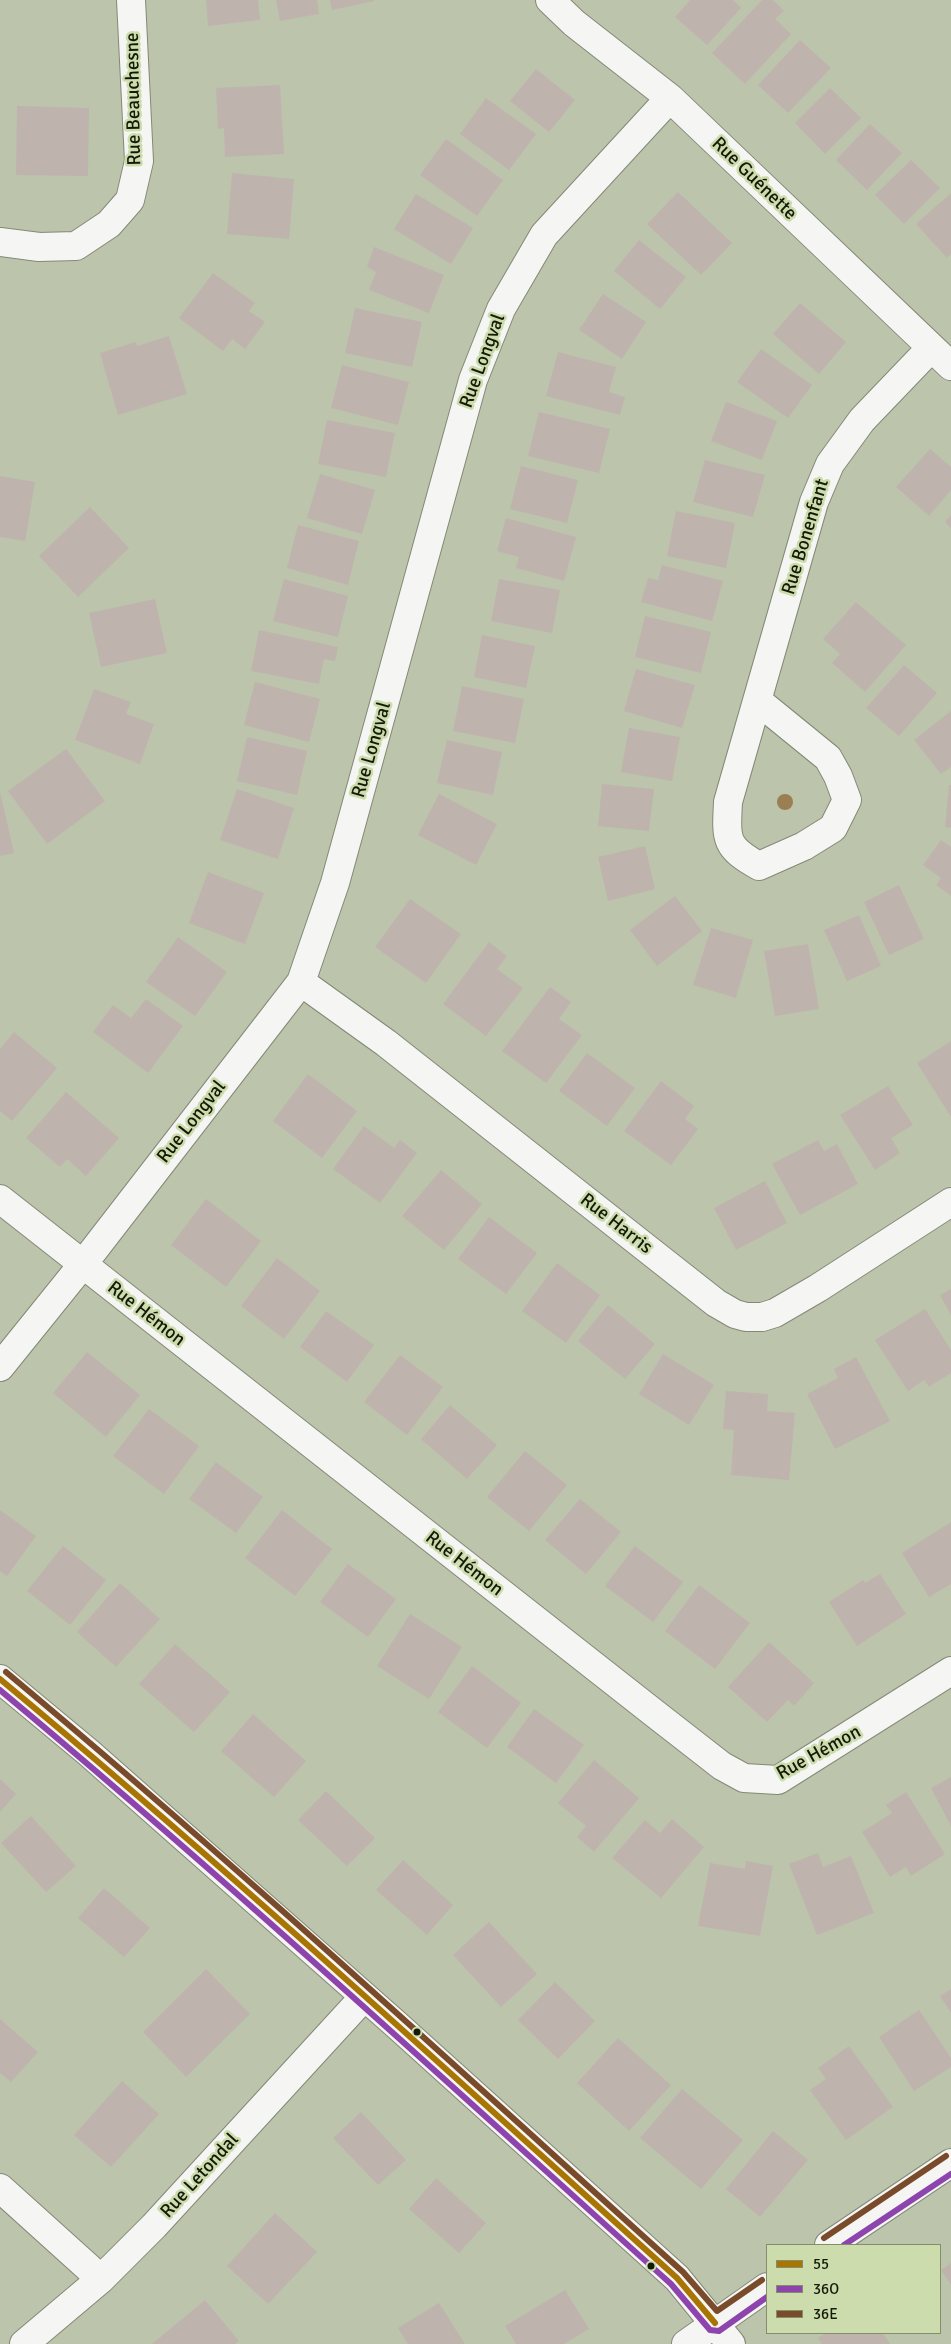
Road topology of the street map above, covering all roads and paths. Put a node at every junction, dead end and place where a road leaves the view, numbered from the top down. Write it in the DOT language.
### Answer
graph roads {
  1 [pos="131,0"];
  2 [pos="550,0"];
  3 [pos="670,98"];
  4 [pos="0,242"];
  5 [pos="931,348"];
  6 [pos="951,366"];
  7 [pos="758,701"];
  8 [pos="300,982"];
  9 [pos="0,1199"];
  10 [pos="951,1202"];
  11 [pos="83,1264"];
  12 [pos="0,1367"];
  13 [pos="951,1671"];
  14 [pos="0,1679"];
  15 [pos="364,1996"];
  16 [pos="951,2162"];
  17 [pos="0,2188"];
  18 [pos="830,2244"];
  19 [pos="100,2279"];
  20 [pos="766,2288"];
  21 [pos="723,2334"];
  22 [pos="24,2344"];
  23 [pos="686,2344"];
  1 -- 4 [label="street, Rue Beauchesne"];
  2 -- 3 [label="street, Rue Guénette"];
  3 -- 5 [label="street, Rue Guénette"];
  3 -- 8 [label="street, Rue Longval"];
  5 -- 6 [label="street, Rue Guénette"];
  5 -- 7 [label="street, Rue Bonenfant"];
  7 -- 7 [label="street, Rue Bonenfant"];
  8 -- 10 [label="street, Rue Harris"];
  8 -- 11 [label="street, Rue Longval"];
  9 -- 11 [label="street, Rue Hémon"];
  11 -- 12 [label="street, Rue Longval"];
  11 -- 13 [label="street, Rue Hémon"];
  14 -- 15 [label="street"];
  15 -- 19 [label="street, Rue Letondal"];
  15 -- 21 [label="street"];
  16 -- 18 [label="street"];
  17 -- 19 [label="street"];
  19 -- 22 [label="street, Rue Letondal"];
  20 -- 21 [label="street"];
  21 -- 23 [label="street"];
}
